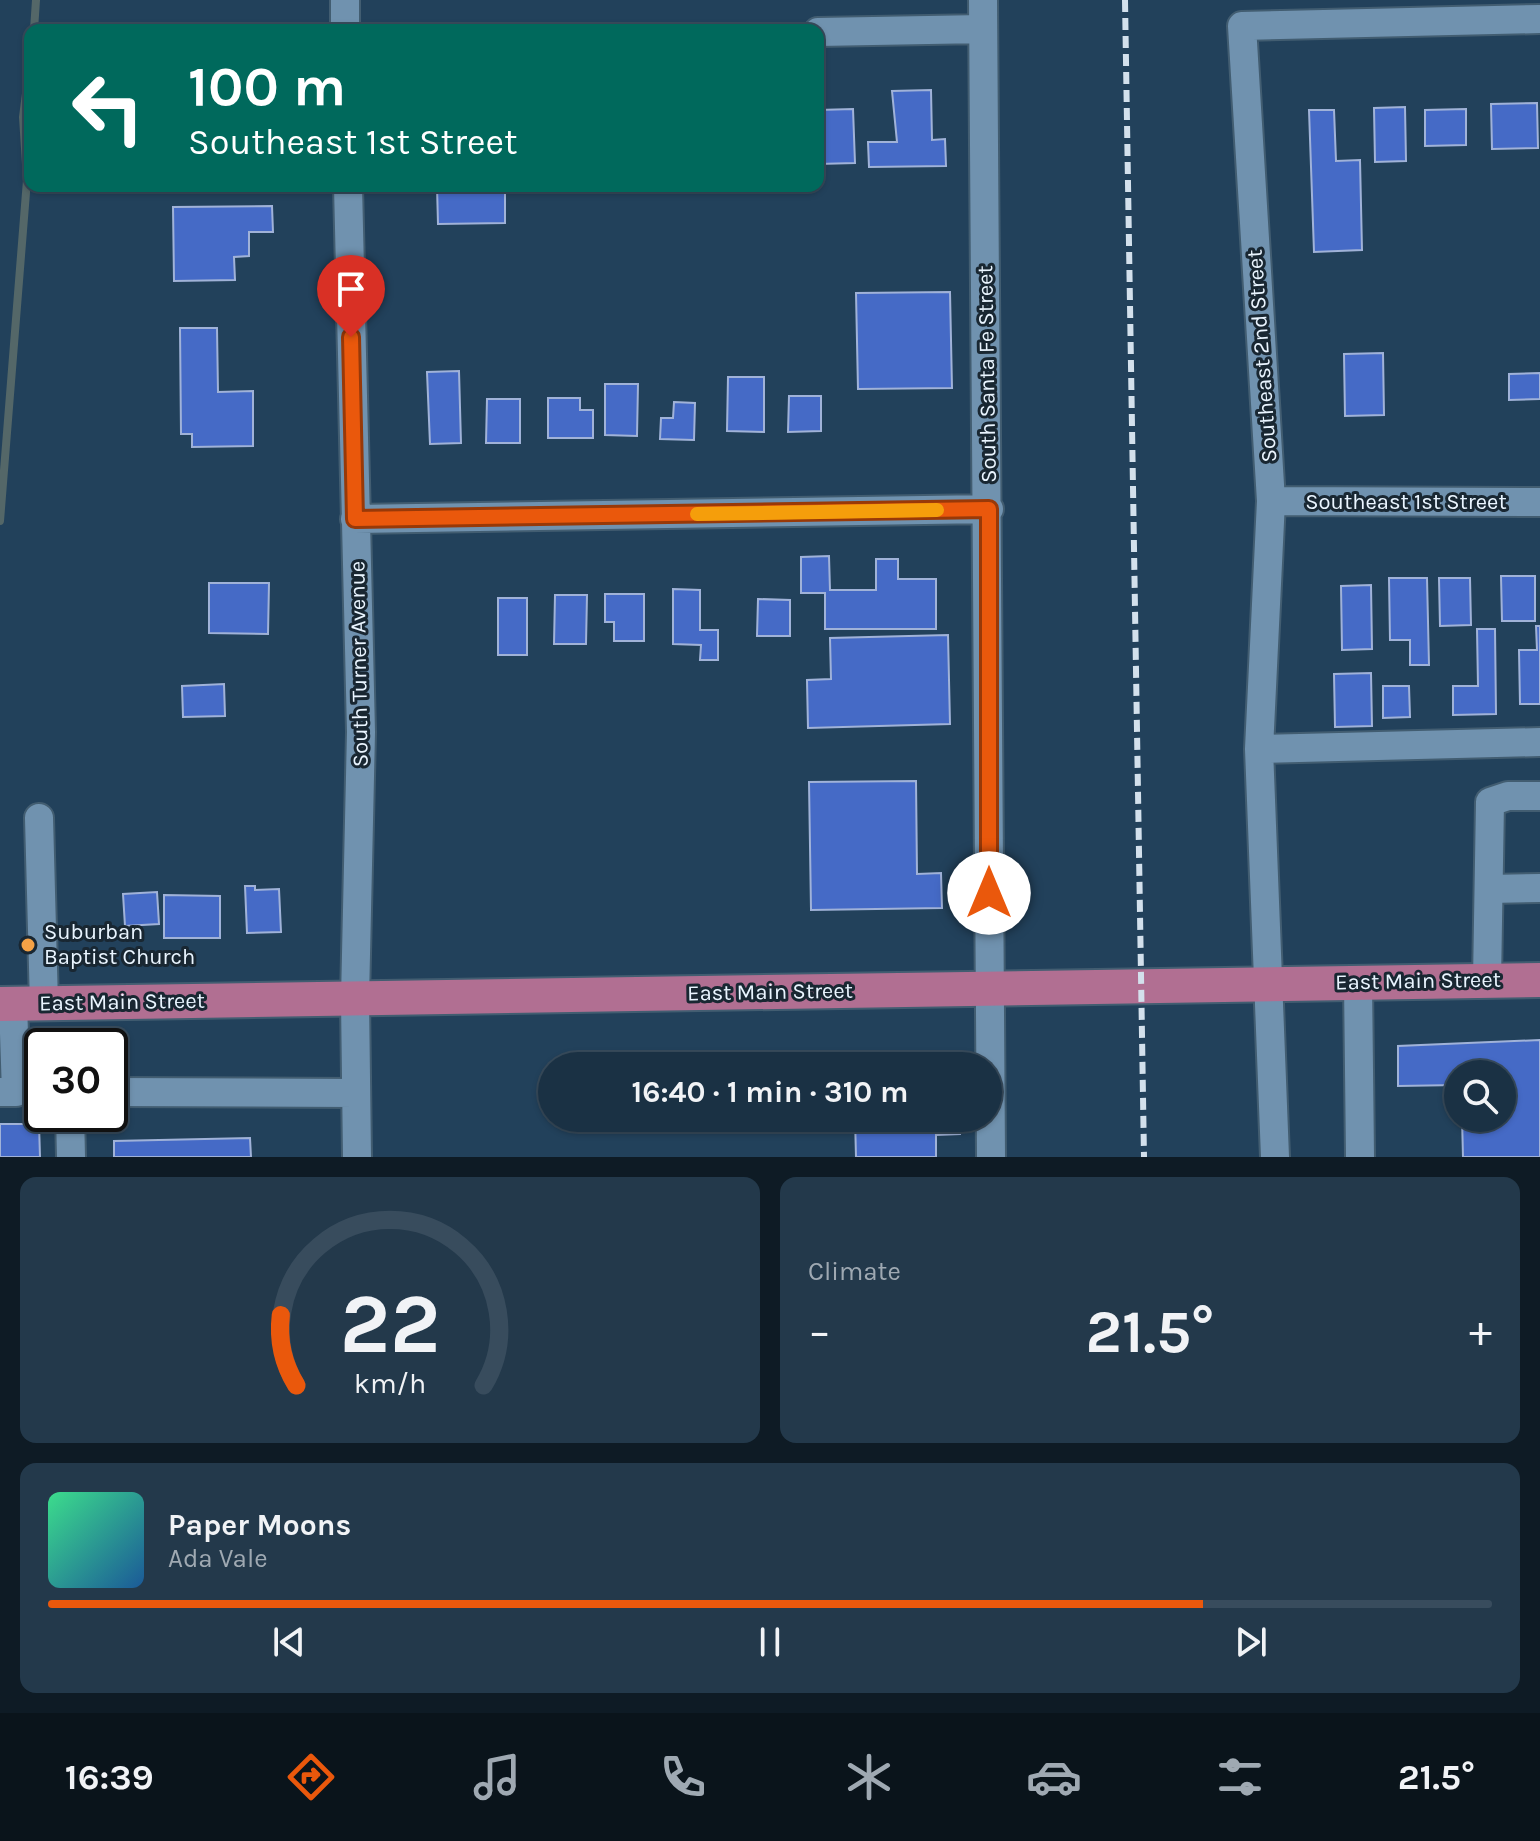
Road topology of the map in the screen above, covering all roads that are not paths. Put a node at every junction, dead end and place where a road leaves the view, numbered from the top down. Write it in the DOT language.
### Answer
graph roads {
  1 [pos="345,0"];
  2 [pos="983,0"];
  3 [pos="1241,13"];
  4 [pos="1540,19"];
  5 [pos="345,24"];
  6 [pos="983,29"];
  7 [pos="824,32"];
  8 [pos="348,192"];
  9 [pos="1271,501"];
  10 [pos="1540,502"];
  11 [pos="989,509"];
  12 [pos="355,519"];
  13 [pos="1540,742"];
  14 [pos="1259,749"];
  15 [pos="1540,796"];
  16 [pos="39,818"];
  17 [pos="1540,888"];
  18 [pos="1489,889"];
  19 [pos="1540,980"];
  20 [pos="1487,981"];
  21 [pos="1358,982"];
  22 [pos="1269,983"];
  23 [pos="990,989"];
  24 [pos="355,999"];
  25 [pos="19,1004"];
  26 [pos="19,1092"];
  27 [pos="128,1092"];
  28 [pos="356,1093"];
  29 [pos="70,1132"];
  30 [pos="71,1157"];
  31 [pos="357,1157"];
  32 [pos="991,1157"];
  33 [pos="1275,1157"];
  34 [pos="1360,1157"];
  1 -- 5 [label="street"];
  2 -- 6 [label="street, South Santa Fe Street"];
  3 -- 4 [label="street, Southeast 2nd Street"];
  3 -- 9 [label="street, Southeast 2nd Street"];
  6 -- 7 [label="street"];
  6 -- 11 [label="street, South Santa Fe Street"];
  8 -- 12 [label="street, South Turner Avenue"];
  9 -- 10 [label="street, Southeast 1st Street"];
  9 -- 14 [label="street, Southeast 2nd Street"];
  11 -- 12 [label="street"];
  11 -- 23 [label="street, South Santa Fe Street"];
  12 -- 24 [label="street, South Turner Avenue"];
  13 -- 14 [label="street"];
  14 -- 22 [label="street, Southeast 2nd Street"];
  15 -- 18 [label="street"];
  16 -- 25 [label="street"];
  17 -- 18 [label="street"];
  18 -- 20 [label="street"];
  19 -- 20 [label="main road, East Main Street"];
  20 -- 21 [label="main road, East Main Street"];
  21 -- 22 [label="main road, East Main Street"];
  21 -- 34 [label="street"];
  22 -- 23 [label="main road, East Main Street"];
  22 -- 33 [label="street, Southeast 2nd Street"];
  23 -- 24 [label="main road, East Main Street"];
  23 -- 32 [label="street, South Santa Fe Street"];
  24 -- 25 [label="main road, East Main Street"];
  24 -- 28 [label="street, South Turner Avenue"];
  25 -- 26 [label="street"];
  27 -- 28 [label="street"];
  28 -- 31 [label="street, South Turner Avenue"];
  29 -- 30 [label="street"];
}
